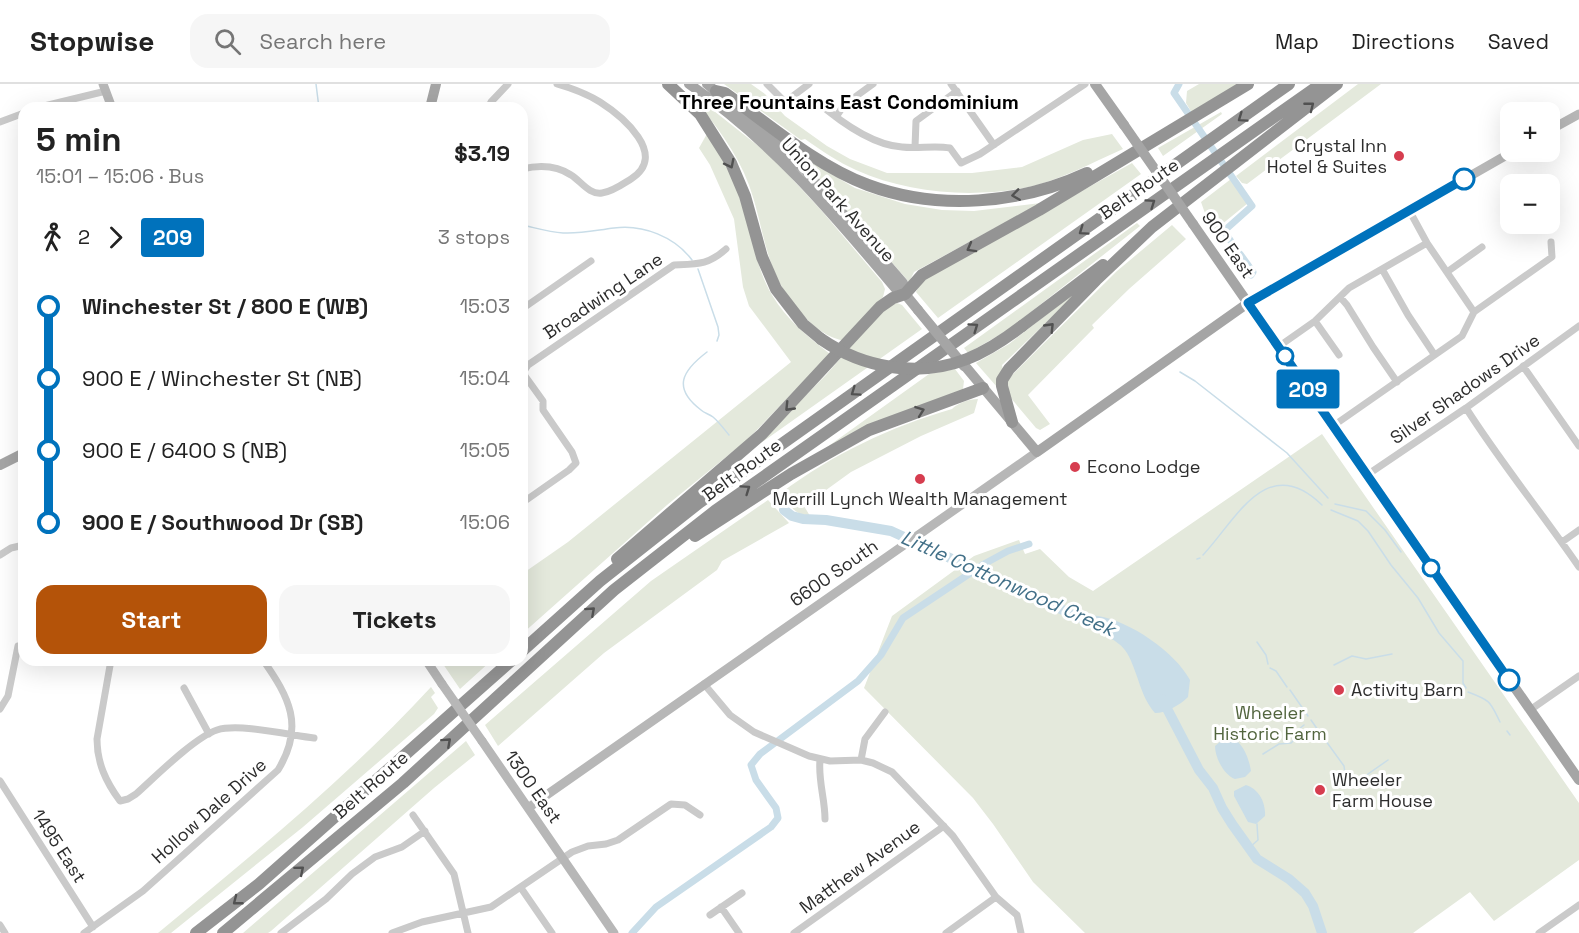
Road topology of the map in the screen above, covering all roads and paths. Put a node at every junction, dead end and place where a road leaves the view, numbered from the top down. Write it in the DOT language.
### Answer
graph roads {
  1 [pos="436,84"];
  2 [pos="508,84"];
  3 [pos="557,84"];
  4 [pos="668,84"];
  5 [pos="689,84"];
  6 [pos="767,84"];
  7 [pos="810,84"];
  8 [pos="873,84"];
  9 [pos="951,84"];
  10 [pos="1084,84"];
  11 [pos="1095,84"];
  12 [pos="1248,84"];
  13 [pos="1290,84"];
  14 [pos="1321,84"];
  15 [pos="1337,84"];
  16 [pos="104,88"];
  17 [pos="711,88"];
  18 [pos="957,91"];
  19 [pos="815,100"];
  20 [pos="56,102"];
  21 [pos="110,102"];
  22 [pos="432,102"];
  23 [pos="491,102"];
  24 [pos="1579,114"];
  25 [pos="18,115"];
  26 [pos="836,117"];
  27 [pos="0,122"];
  28 [pos="1560,124"];
  29 [pos="1166,134"];
  30 [pos="994,145"];
  31 [pos="915,147"];
  32 [pos="1500,159"];
  33 [pos="528,168"];
  34 [pos="1409,210"];
  35 [pos="1152,227"];
  36 [pos="1551,242"];
  37 [pos="1427,243"];
  38 [pos="1482,247"];
  39 [pos="726,249"];
  40 [pos="591,261"];
  41 [pos="1382,269"];
  42 [pos="1447,272"];
  43 [pos="905,294"];
  44 [pos="1340,297"];
  45 [pos="1248,303"];
  46 [pos="528,305"];
  47 [pos="1474,312"];
  48 [pos="1315,321"];
  49 [pos="1579,326"];
  50 [pos="1278,347"];
  51 [pos="1434,354"];
  52 [pos="1339,355"];
  53 [pos="528,365"];
  54 [pos="1523,366"];
  55 [pos="528,380"];
  56 [pos="1397,382"];
  57 [pos="983,388"];
  58 [pos="1466,408"];
  59 [pos="1012,422"];
  60 [pos="1333,426"];
  61 [pos="1579,446"];
  62 [pos="1037,452"];
  63 [pos="18,456"];
  64 [pos="0,465"];
  65 [pos="1367,475"];
  66 [pos="528,499"];
  67 [pos="1579,530"];
  68 [pos="1562,542"];
  69 [pos="18,546"];
  70 [pos="0,555"];
  71 [pos="1579,567"];
  72 [pos="633,575"];
  73 [pos="528,644"];
  74 [pos="528,645"];
  75 [pos="18,646"];
  76 [pos="110,666"];
  77 [pos="267,666"];
  78 [pos="430,666"];
  79 [pos="505,666"];
  80 [pos="1579,676"];
  81 [pos="704,684"];
  82 [pos="184,688"];
  83 [pos="0,709"];
  84 [pos="1530,710"];
  85 [pos="885,712"];
  86 [pos="208,734"];
  87 [pos="292,735"];
  88 [pos="314,738"];
  89 [pos="820,760"];
  90 [pos="861,760"];
  91 [pos="1579,780"];
  92 [pos="0,781"];
  93 [pos="528,808"];
  94 [pos="414,815"];
  95 [pos="700,815"];
  96 [pos="825,819"];
  97 [pos="944,826"];
  98 [pos="425,831"];
  99 [pos="562,859"];
  100 [pos="521,888"];
  101 [pos="742,893"];
  102 [pos="996,897"];
  103 [pos="1579,905"];
  104 [pos="721,908"];
  105 [pos="464,914"];
  106 [pos="711,915"];
  107 [pos="0,925"];
  108 [pos="93,927"];
  109 [pos="4,933"];
  110 [pos="84,933"];
  111 [pos="196,933"];
  112 [pos="223,933"];
  113 [pos="281,933"];
  114 [pos="392,933"];
  115 [pos="468,933"];
  116 [pos="552,933"];
  117 [pos="614,933"];
  118 [pos="739,933"];
  119 [pos="794,933"];
  120 [pos="946,933"];
  121 [pos="1021,933"];
  122 [pos="1539,933"];
  1 -- 22 [label="main road"];
  2 -- 23 [label="street"];
  3 -- 33 [label="street"];
  4 -- 35 [label="highway, one-way, bridge"];
  5 -- 43 [label="main road, Union Park Avenue"];
  6 -- 7 [label="street"];
  8 -- 26 [label="street"];
  9 -- 18 [label="street"];
  10 -- 30 [label="street"];
  11 -- 45 [label="main road, 900 East, bridge"];
  12 -- 29 [label="highway"];
  13 -- 74 [label="highway, Belt Route, one-way"];
  72 -- 14 [label="highway, Belt Route, one-way"];
  35 -- 15 [label="highway, one-way"];
  16 -- 20 [label="street"];
  16 -- 21 [label="main road"];
  29 -- 17 [label="highway, one-way"];
  17 -- 43 [label="main road, Union Park Avenue"];
  18 -- 30 [label="street"];
  18 -- 31 [label="street"];
  19 -- 26 [label="street"];
  24 -- 28 [label="main road"];
  25 -- 27 [label="street"];
  26 -- 31 [label="street"];
  29 -- 43 [label="highway, one-way"];
  30 -- 31 [label="street"];
  32 -- 34 [label="main road"];
  34 -- 37 [label="street"];
  34 -- 45 [label="main road"];
  59 -- 35 [label="highway, one-way"];
  36 -- 47 [label="street"];
  37 -- 41 [label="street"];
  37 -- 42 [label="street"];
  38 -- 42 [label="street"];
  39 -- 53 [label="street, Broadwing Lane"];
  40 -- 46 [label="street"];
  41 -- 44 [label="street"];
  41 -- 51 [label="street"];
  42 -- 47 [label="street"];
  43 -- 57 [label="main road, Union Park Avenue, bridge"];
  43 -- 73 [label="highway, one-way"];
  44 -- 48 [label="street"];
  44 -- 56 [label="street"];
  45 -- 50 [label="main road, 900 East"];
  45 -- 62 [label="main road, 6600 South"];
  47 -- 51 [label="street"];
  48 -- 50 [label="street"];
  48 -- 52 [label="street"];
  49 -- 54 [label="street, Silver Shadows Drive"];
  50 -- 60 [label="main road, 900 East"];
  51 -- 56 [label="street"];
  54 -- 58 [label="street, Silver Shadows Drive"];
  54 -- 61 [label="street"];
  55 -- 66 [label="street, Broadwing Lane"];
  56 -- 60 [label="street"];
  57 -- 59 [label="main road, Union Park Avenue"];
  72 -- 57 [label="highway, one-way"];
  58 -- 65 [label="street, Silver Shadows Drive"];
  58 -- 68 [label="street"];
  59 -- 62 [label="main road, Union Park Avenue"];
  60 -- 65 [label="main road, 900 East"];
  62 -- 81 [label="main road, 6600 South"];
  63 -- 64 [label="main road"];
  65 -- 84 [label="main road, 900 East"];
  67 -- 68 [label="street"];
  68 -- 71 [label="street"];
  69 -- 70 [label="street"];
  112 -- 72 [label="highway, Belt Route, one-way"];
  75 -- 83 [label="street"];
  76 -- 86 [label="street"];
  77 -- 87 [label="street, Hollow Dale Drive"];
  78 -- 93 [label="main road, 1300 East, bridge"];
  79 -- 111 [label="highway, Belt Route, one-way"];
  80 -- 84 [label="street"];
  81 -- 89 [label="street"];
  81 -- 93 [label="main road, 6600 South"];
  82 -- 86 [label="street"];
  84 -- 91 [label="main road, 900 East"];
  85 -- 90 [label="street"];
  86 -- 87 [label="street"];
  87 -- 88 [label="street"];
  87 -- 108 [label="street, Hollow Dale Drive"];
  89 -- 90 [label="street"];
  89 -- 96 [label="street"];
  90 -- 97 [label="street"];
  92 -- 108 [label="street, 1495 East"];
  93 -- 99 [label="main road, 1300 East"];
  94 -- 98 [label="street"];
  95 -- 99 [label="street"];
  97 -- 102 [label="street"];
  97 -- 119 [label="street, Matthew Avenue"];
  98 -- 105 [label="street"];
  98 -- 113 [label="street"];
  99 -- 100 [label="street"];
  99 -- 117 [label="main road, 1300 East"];
  100 -- 105 [label="street"];
  100 -- 116 [label="street"];
  101 -- 104 [label="street"];
  102 -- 120 [label="street"];
  102 -- 121 [label="street"];
  103 -- 122 [label="street"];
  104 -- 106 [label="street"];
  104 -- 118 [label="street"];
  105 -- 114 [label="street"];
  105 -- 115 [label="street"];
  107 -- 109 [label="street"];
  108 -- 110 [label="street, Hollow Dale Drive"];
}
